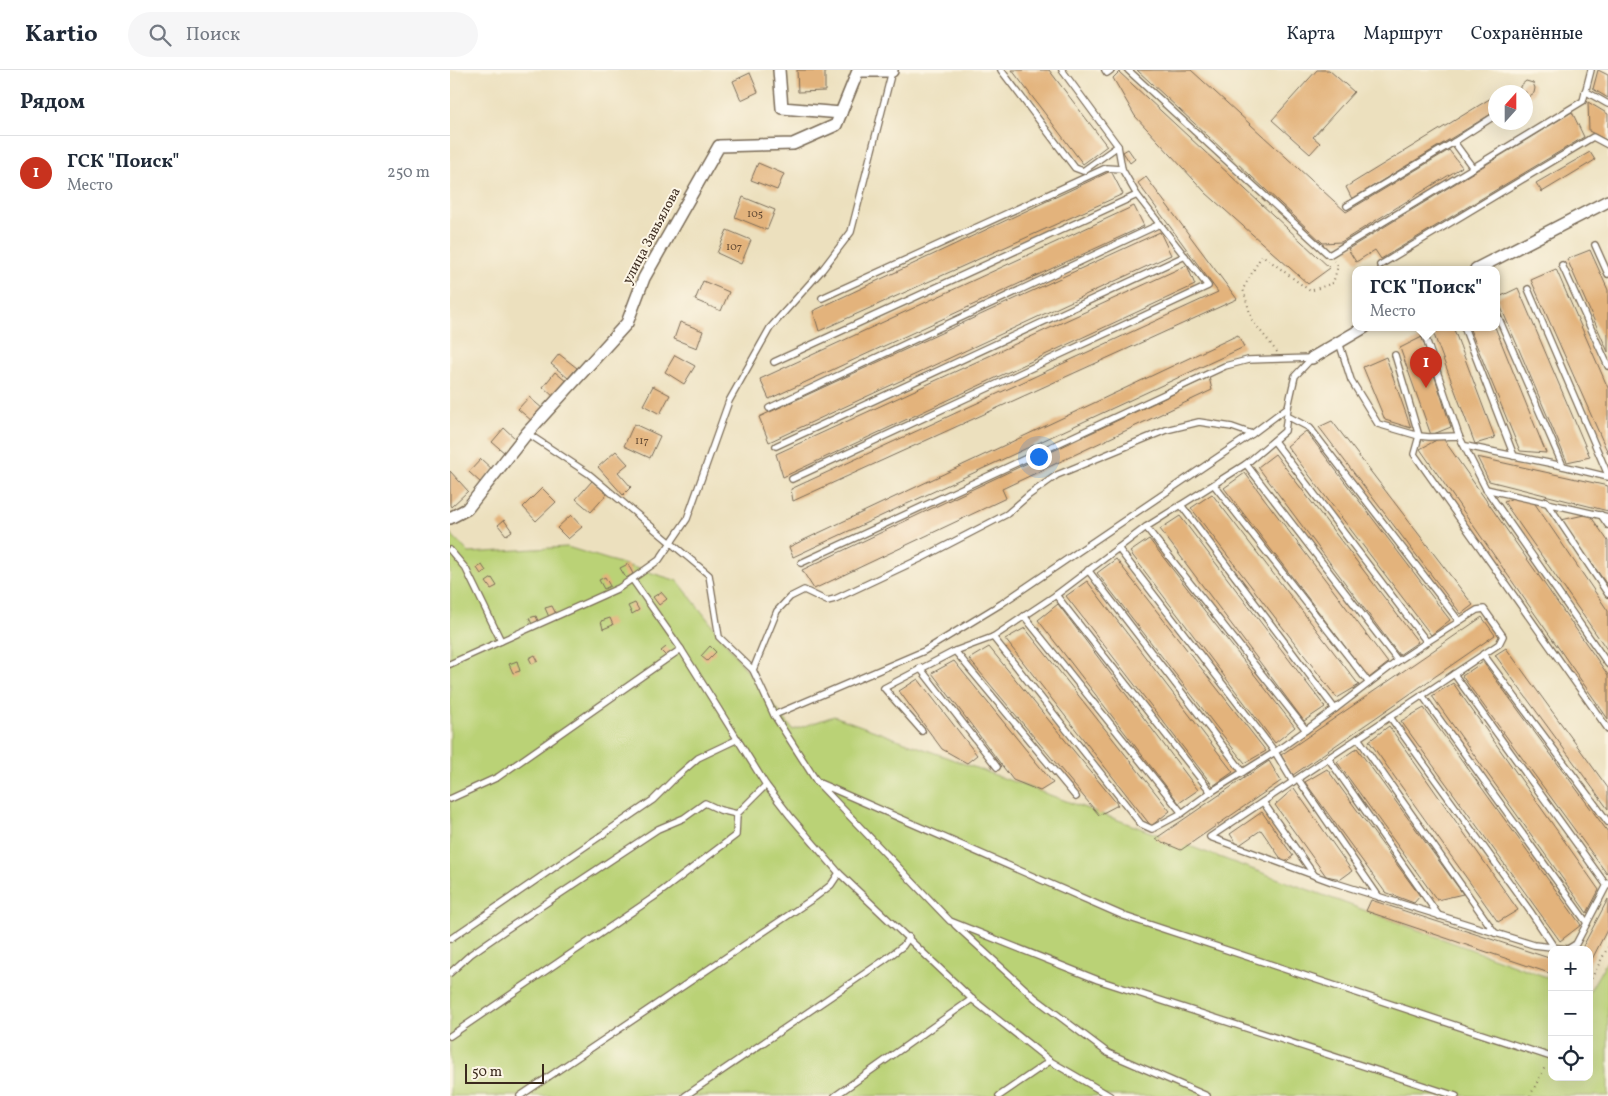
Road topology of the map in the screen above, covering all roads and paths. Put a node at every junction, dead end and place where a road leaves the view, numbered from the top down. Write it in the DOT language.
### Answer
graph roads {
  1 [pos="779,70"];
  2 [pos="1001,70"];
  3 [pos="1062,70"];
  4 [pos="1105,70"];
  5 [pos="1111,70"];
  6 [pos="1128,70"];
  7 [pos="1591,70"];
  8 [pos="892,71"];
  9 [pos="1586,91"];
  10 [pos="1608,104"];
  11 [pos="841,113"];
  12 [pos="1488,120"];
  13 [pos="1454,142"];
  14 [pos="1608,145"];
  15 [pos="1118,146"];
  16 [pos="1473,168"];
  17 [pos="1122,169"];
  18 [pos="1137,196"];
  19 [pos="1608,201"];
  20 [pos="1347,206"];
  21 [pos="1160,224"];
  22 [pos="1595,245"];
  23 [pos="1329,255"];
  24 [pos="1184,256"];
  25 [pos="1562,264"];
  26 [pos="1380,265"];
  27 [pos="1482,266"];
  28 [pos="1608,274"];
  29 [pos="1528,289"];
  30 [pos="822,298"];
  31 [pos="1500,321"];
  32 [pos="1358,331"];
  33 [pos="1423,331"];
  34 [pos="1466,331"];
  35 [pos="1339,341"];
  36 [pos="1395,355"];
  37 [pos="1312,358"];
  38 [pos="1283,359"];
  39 [pos="774,362"];
  40 [pos="1608,366"];
  41 [pos="1288,407"];
  42 [pos="769,408"];
  43 [pos="1287,416"];
  44 [pos="527,433"];
  45 [pos="1252,434"];
  46 [pos="1419,436"];
  47 [pos="1459,436"];
  48 [pos="1274,441"];
  49 [pos="776,446"];
  50 [pos="1466,446"];
  51 [pos="1514,456"];
  52 [pos="1246,464"];
  53 [pos="1563,466"];
  54 [pos="1608,476"];
  55 [pos="792,479"];
  56 [pos="1214,485"];
  57 [pos="1486,488"];
  58 [pos="1546,502"];
  59 [pos="1181,505"];
  60 [pos="1605,516"];
  61 [pos="450,518"];
  62 [pos="1608,526"];
  63 [pos="1146,527"];
  64 [pos="671,542"];
  65 [pos="1118,548"];
  66 [pos="450,550"];
  67 [pos="801,563"];
  68 [pos="1088,570"];
  69 [pos="632,579"];
  70 [pos="1608,594"];
  71 [pos="1056,595"];
  72 [pos="1024,616"];
  73 [pos="1459,621"];
  74 [pos="993,637"];
  75 [pos="501,641"];
  76 [pos="1427,642"];
  77 [pos="681,649"];
  78 [pos="954,651"];
  79 [pos="1483,654"];
  80 [pos="1398,661"];
  81 [pos="450,664"];
  82 [pos="1608,664"];
  83 [pos="920,668"];
  84 [pos="753,670"];
  85 [pos="1454,674"];
  86 [pos="1369,683"];
  87 [pos="1422,696"];
  88 [pos="1335,709"];
  89 [pos="774,715"];
  90 [pos="1390,716"];
  91 [pos="1608,729"];
  92 [pos="1306,730"];
  93 [pos="922,731"];
  94 [pos="1358,738"];
  95 [pos="738,739"];
  96 [pos="1275,752"];
  97 [pos="1328,758"];
  98 [pos="997,767"];
  99 [pos="1243,772"];
  100 [pos="1296,780"];
  101 [pos="817,782"];
  102 [pos="766,784"];
  103 [pos="1212,792"];
  104 [pos="1076,797"];
  105 [pos="450,798"];
  106 [pos="1263,802"];
  107 [pos="1182,813"];
  108 [pos="737,814"];
  109 [pos="1608,822"];
  110 [pos="840,873"];
  111 [pos="1315,876"];
  112 [pos="1607,884"];
  113 [pos="1380,897"];
  114 [pos="1438,916"];
  115 [pos="950,921"];
  116 [pos="1587,923"];
  117 [pos="1495,933"];
  118 [pos="908,937"];
  119 [pos="450,939"];
  120 [pos="1553,946"];
  121 [pos="1573,946"];
  122 [pos="1548,947"];
  123 [pos="1608,947"];
  124 [pos="450,973"];
  125 [pos="1593,975"];
  126 [pos="972,999"];
  127 [pos="450,1036"];
  128 [pos="1548,1056"];
  129 [pos="1050,1061"];
  130 [pos="1548,1061"];
  131 [pos="520,1096"];
  132 [pos="686,1096"];
  133 [pos="834,1096"];
  134 [pos="999,1096"];
  135 [pos="1110,1096"];
  136 [pos="1207,1096"];
  137 [pos="1456,1096"];
  138 [pos="1530,1096"];
  1 -- 11 [label="street"];
  2 -- 15 [label="lane"];
  3 -- 15 [label="lane"];
  4 -- 5 [label="lane"];
  6 -- 23 [label="lane"];
  7 -- 9 [label="lane"];
  8 -- 11 [label="street, улица Завьялова"];
  8 -- 64 [label="lane"];
  9 -- 10 [label="lane"];
  9 -- 16 [label="lane"];
  11 -- 44 [label="street, улица Завьялова"];
  12 -- 13 [label="lane"];
  13 -- 16 [label="lane"];
  13 -- 20 [label="lane"];
  14 -- 26 [label="lane"];
  15 -- 17 [label="lane"];
  16 -- 23 [label="lane"];
  17 -- 18 [label="lane"];
  17 -- 30 [label="lane"];
  18 -- 21 [label="lane"];
  18 -- 39 [label="lane"];
  19 -- 27 [label="street"];
  21 -- 24 [label="lane"];
  21 -- 42 [label="lane"];
  22 -- 28 [label="lane"];
  23 -- 38 [label="path"];
  24 -- 49 [label="lane"];
  24 -- 55 [label="lane"];
  25 -- 40 [label="lane"];
  29 -- 54 [label="lane"];
  31 -- 53 [label="lane"];
  32 -- 35 [label="street"];
  33 -- 47 [label="lane"];
  34 -- 51 [label="lane"];
  35 -- 37 [label="street"];
  35 -- 46 [label="lane"];
  36 -- 46 [label="lane"];
  37 -- 38 [label="lane"];
  37 -- 41 [label="lane"];
  38 -- 67 [label="lane"];
  41 -- 43 [label="lane"];
  41 -- 45 [label="lane"];
  43 -- 48 [label="lane"];
  43 -- 73 [label="lane"];
  44 -- 61 [label="street, улица Завьялова"];
  44 -- 64 [label="lane"];
  45 -- 84 [label="lane"];
  45 -- 89 [label="lane"];
  46 -- 47 [label="lane"];
  46 -- 91 [label="lane"];
  47 -- 50 [label="lane"];
  48 -- 52 [label="lane"];
  48 -- 76 [label="lane"];
  50 -- 51 [label="lane"];
  50 -- 57 [label="lane"];
  51 -- 53 [label="lane"];
  52 -- 56 [label="lane"];
  52 -- 80 [label="lane"];
  53 -- 54 [label="lane"];
  56 -- 59 [label="lane"];
  56 -- 86 [label="lane"];
  57 -- 58 [label="lane"];
  57 -- 82 [label="lane"];
  58 -- 60 [label="lane"];
  58 -- 70 [label="lane"];
  59 -- 63 [label="lane"];
  59 -- 88 [label="lane"];
  60 -- 62 [label="lane"];
  63 -- 65 [label="lane"];
  63 -- 92 [label="lane"];
  64 -- 69 [label="lane"];
  64 -- 84 [label="lane"];
  65 -- 68 [label="lane"];
  65 -- 96 [label="lane"];
  66 -- 75 [label="lane"];
  68 -- 71 [label="lane"];
  68 -- 99 [label="lane"];
  69 -- 75 [label="lane"];
  69 -- 77 [label="lane"];
  71 -- 72 [label="lane"];
  71 -- 103 [label="lane"];
  72 -- 74 [label="lane"];
  72 -- 107 [label="lane"];
  73 -- 76 [label="lane"];
  73 -- 79 [label="lane"];
  74 -- 78 [label="lane"];
  74 -- 107 [label="lane"];
  75 -- 81 [label="lane"];
  76 -- 80 [label="lane"];
  77 -- 95 [label="lane"];
  77 -- 105 [label="lane"];
  78 -- 83 [label="lane"];
  78 -- 104 [label="lane"];
  79 -- 85 [label="lane"];
  79 -- 109 [label="lane"];
  80 -- 86 [label="lane"];
  83 -- 93 [label="lane"];
  83 -- 98 [label="lane"];
  84 -- 89 [label="lane"];
  85 -- 87 [label="lane"];
  85 -- 112 [label="lane"];
  86 -- 88 [label="lane"];
  87 -- 90 [label="lane"];
  87 -- 116 [label="lane"];
  88 -- 92 [label="lane"];
  89 -- 101 [label="lane"];
  90 -- 94 [label="lane"];
  90 -- 120 [label="lane"];
  92 -- 96 [label="lane"];
  94 -- 97 [label="lane"];
  94 -- 117 [label="lane"];
  95 -- 102 [label="lane"];
  95 -- 119 [label="lane"];
  96 -- 99 [label="lane"];
  96 -- 100 [label="lane"];
  97 -- 100 [label="lane"];
  97 -- 114 [label="lane"];
  99 -- 103 [label="lane"];
  100 -- 106 [label="lane"];
  100 -- 113 [label="lane"];
  101 -- 115 [label="lane"];
  101 -- 128 [label="lane"];
  102 -- 108 [label="lane"];
  102 -- 110 [label="lane"];
  103 -- 107 [label="lane"];
  106 -- 111 [label="lane"];
  106 -- 111 [label="lane"];
  108 -- 124 [label="lane"];
  108 -- 127 [label="lane"];
  110 -- 118 [label="lane"];
  110 -- 131 [label="lane"];
  111 -- 113 [label="lane"];
  112 -- 116 [label="lane"];
  113 -- 114 [label="lane"];
  114 -- 117 [label="lane"];
  115 -- 136 [label="lane"];
  115 -- 137 [label="lane"];
  116 -- 121 [label="lane"];
  117 -- 122 [label="lane"];
  118 -- 126 [label="lane"];
  118 -- 132 [label="lane"];
  123 -- 125 [label="path"];
  126 -- 129 [label="lane"];
  126 -- 133 [label="lane"];
  129 -- 134 [label="lane"];
  129 -- 135 [label="lane"];
  130 -- 138 [label="path"];
}
